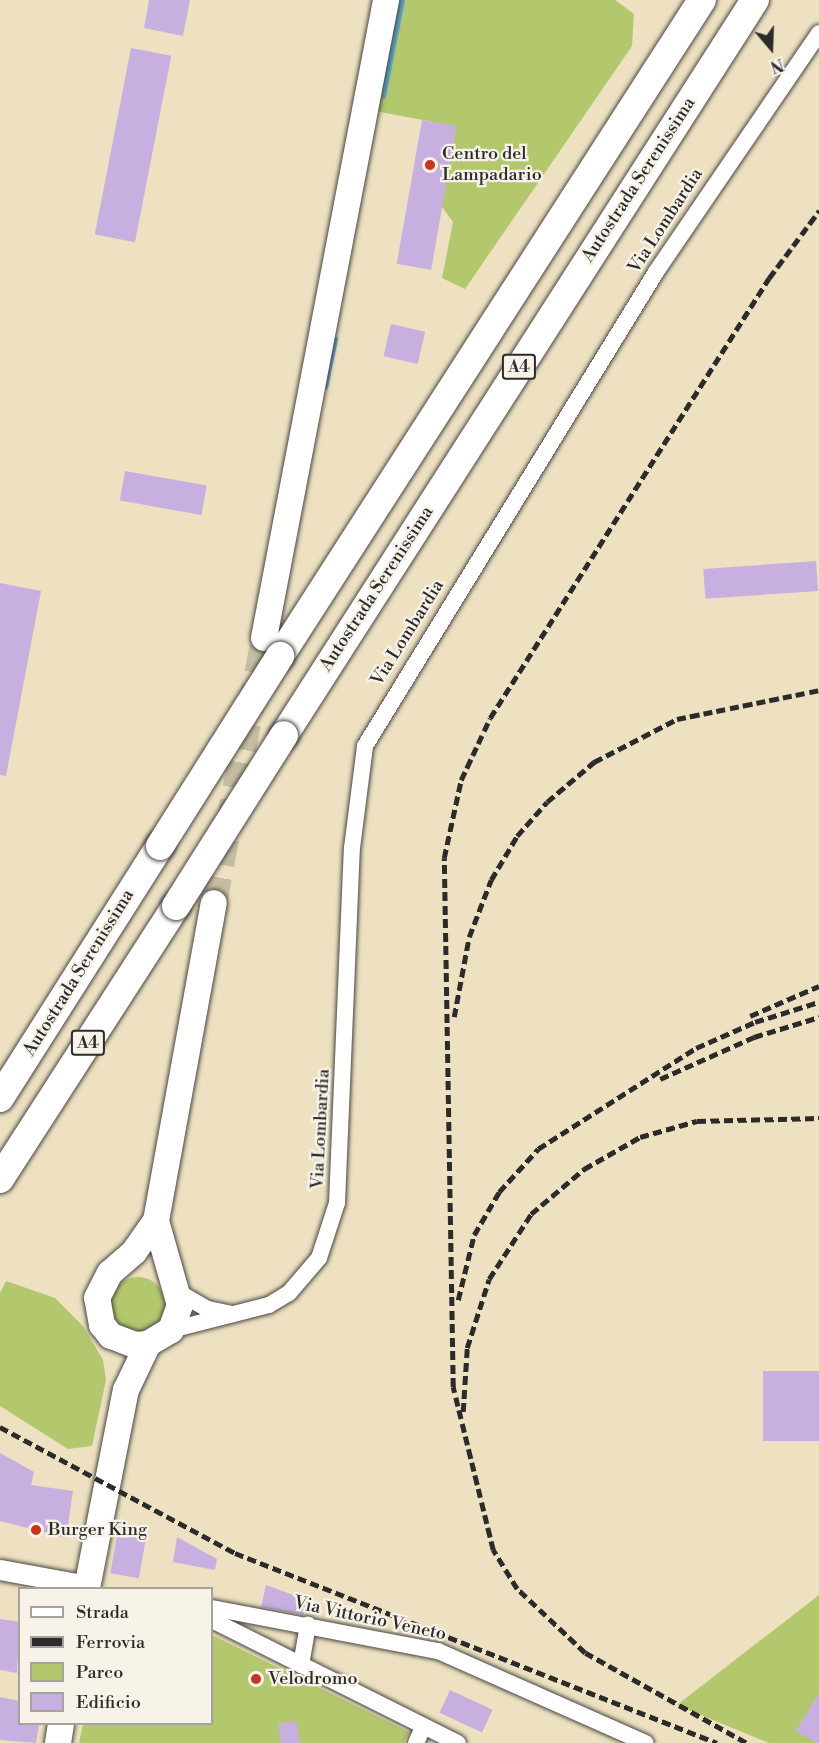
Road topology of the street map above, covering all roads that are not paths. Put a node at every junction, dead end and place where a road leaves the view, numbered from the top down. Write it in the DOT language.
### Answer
graph roads {
  1 [pos="386,0"];
  2 [pos="702,0"];
  3 [pos="755,0"];
  4 [pos="819,33"];
  5 [pos="272,647"];
  6 [pos="214,903"];
  7 [pos="0,1098"];
  8 [pos="0,1179"];
  9 [pos="156,1221"];
  10 [pos="121,1266"];
  11 [pos="175,1286"];
  12 [pos="248,1312"];
  13 [pos="171,1330"];
  14 [pos="111,1336"];
  15 [pos="148,1344"];
  16 [pos="126,1390"];
  17 [pos="0,1570"];
  18 [pos="87,1587"];
  19 [pos="92,1587"];
  20 [pos="213,1608"];
  21 [pos="213,1621"];
  22 [pos="308,1625"];
  23 [pos="301,1665"];
  24 [pos="61,1725"];
  25 [pos="423,1727"];
  26 [pos="58,1743"];
  27 [pos="416,1743"];
  28 [pos="458,1743"];
  29 [pos="646,1743"];
  1 -- 5 [label="main road"];
  2 -- 5 [label="highway, Autostrada Serenissima / A4"];
  3 -- 8 [label="highway, Autostrada Serenissima / A4, bridge"];
  4 -- 12 [label="street, Via Lombardia"];
  5 -- 7 [label="highway, Autostrada Serenissima / A4, bridge"];
  6 -- 9 [label="main road"];
  9 -- 10 [label="main road"];
  9 -- 11 [label="main road"];
  10 -- 11 [label="main road"];
  10 -- 14 [label="main road"];
  11 -- 12 [label="street, Via Lombardia"];
  11 -- 13 [label="main road"];
  12 -- 13 [label="street, Via Lombardia"];
  13 -- 15 [label="main road"];
  14 -- 15 [label="main road"];
  14 -- 16 [label="main road"];
  15 -- 16 [label="main road"];
  16 -- 19 [label="main road"];
  17 -- 18 [label="street"];
  20 -- 22 [label="street, Via Vittorio Veneto"];
  21 -- 23 [label="street"];
  22 -- 23 [label="street"];
  22 -- 29 [label="street, Via Vittorio Veneto"];
  23 -- 25 [label="street"];
  24 -- 26 [label="main road"];
  25 -- 27 [label="street"];
  25 -- 28 [label="street"];
}
